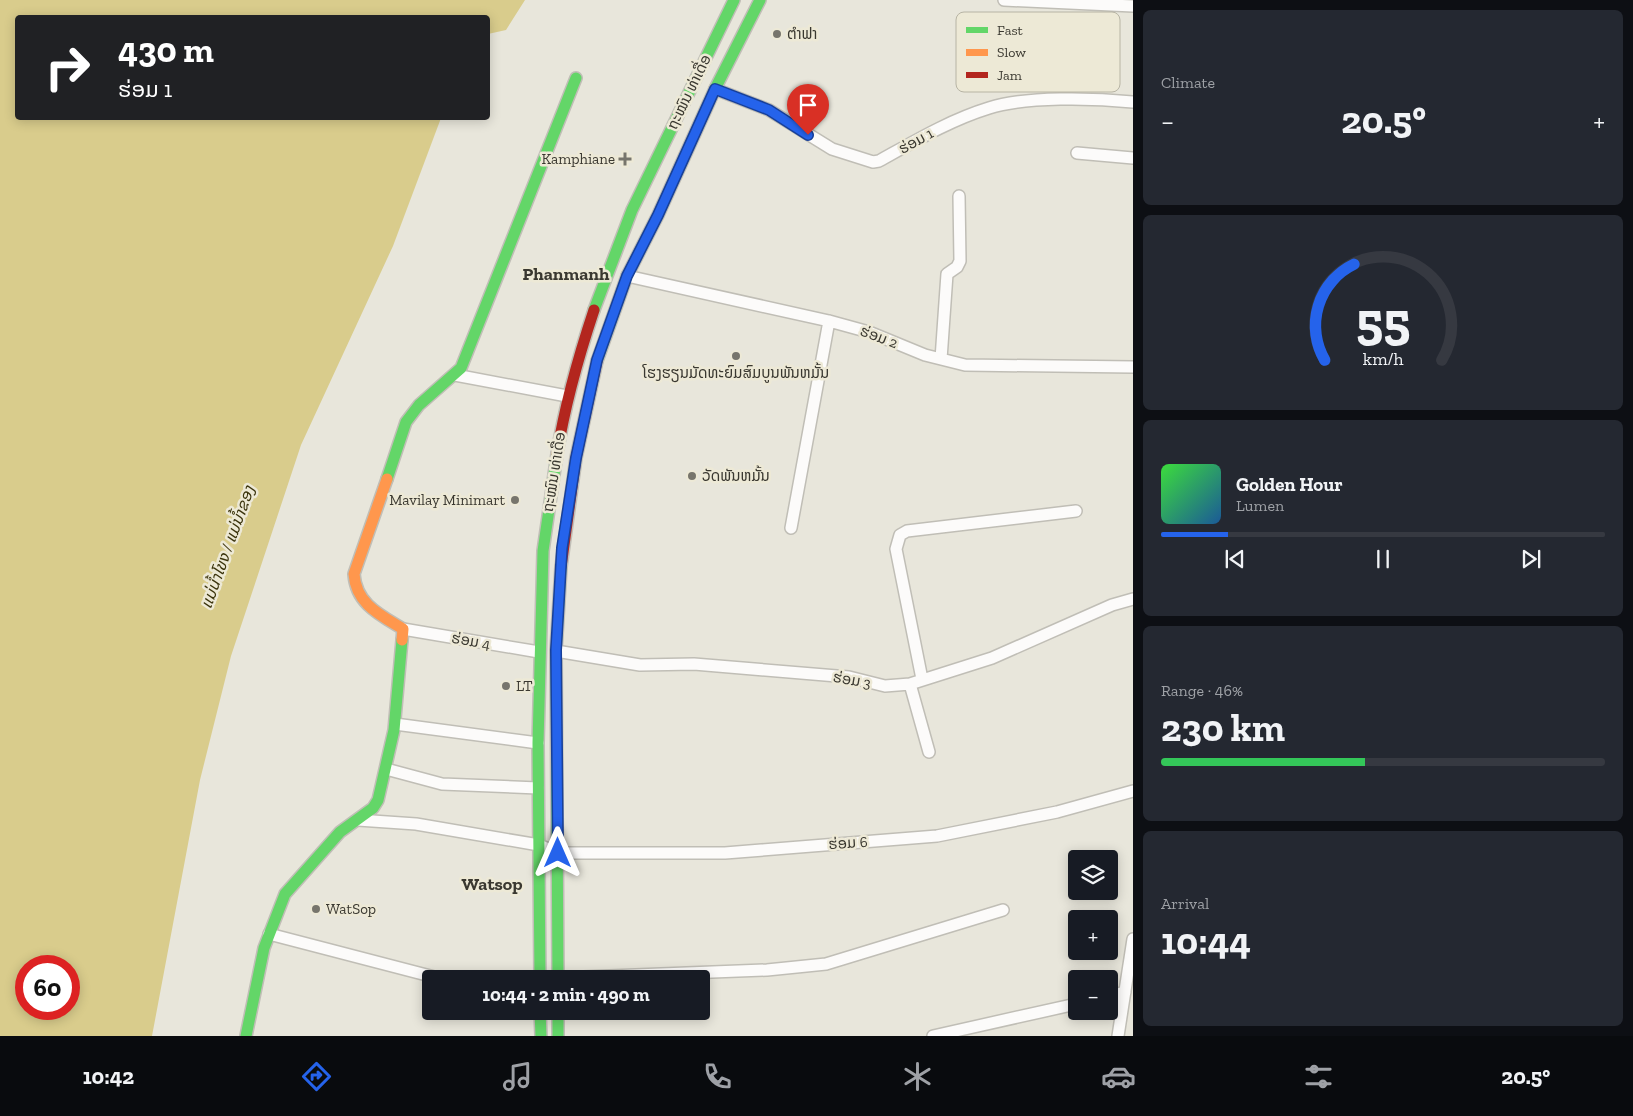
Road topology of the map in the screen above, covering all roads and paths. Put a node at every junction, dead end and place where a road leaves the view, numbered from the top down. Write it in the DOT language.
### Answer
graph roads {
  1 [pos="734,0"];
  2 [pos="760,0"];
  3 [pos="1004,0"];
  4 [pos="1133,6"];
  5 [pos="576,78"];
  6 [pos="715,89"];
  7 [pos="1133,102"];
  8 [pos="1077,153"];
  9 [pos="1133,158"];
  10 [pos="959,196"];
  11 [pos="627,276"];
  12 [pos="829,321"];
  13 [pos="941,359"];
  14 [pos="1133,366"];
  15 [pos="455,375"];
  16 [pos="567,396"];
  17 [pos="1076,511"];
  18 [pos="792,528"];
  19 [pos="1133,598"];
  20 [pos="403,629"];
  21 [pos="556,650"];
  22 [pos="539,652"];
  23 [pos="922,679"];
  24 [pos="910,684"];
  25 [pos="395,724"];
  26 [pos="538,743"];
  27 [pos="929,752"];
  28 [pos="386,769"];
  29 [pos="538,788"];
  30 [pos="1133,792"];
  31 [pos="358,820"];
  32 [pos="539,845"];
  33 [pos="558,853"];
  34 [pos="1003,910"];
  35 [pos="269,934"];
  36 [pos="1133,939"];
  37 [pos="540,970"];
  38 [pos="558,970"];
  39 [pos="710,972"];
  40 [pos="422,974"];
  41 [pos="1130,978"];
  42 [pos="1125,992"];
  43 [pos="1118,994"];
  44 [pos="1068,1006"];
  45 [pos="540,1020"];
  46 [pos="558,1020"];
  47 [pos="246,1036"];
  48 [pos="541,1036"];
  49 [pos="558,1036"];
  50 [pos="933,1036"];
  51 [pos="1118,1036"];
  1 -- 16 [label="main road, ຖະໝົນ ທ່າເດື່ອ"];
  2 -- 6 [label="main road, ຖະໝົນ ທ່າເດື່ອ"];
  3 -- 4 [label="street"];
  5 -- 15 [label="main road"];
  6 -- 7 [label="street, ຮ່ອມ 1"];
  6 -- 11 [label="main road, ຖະໝົນ ທ່າເດື່ອ"];
  8 -- 9 [label="street"];
  10 -- 13 [label="street"];
  11 -- 12 [label="street, ຮ່ອມ 2"];
  11 -- 21 [label="main road, ຖະໝົນ ທ່າເດື່ອ"];
  12 -- 13 [label="street, ຮ່ອມ 2"];
  12 -- 18 [label="street"];
  13 -- 14 [label="street, ຮ່ອມ 2"];
  15 -- 16 [label="street"];
  15 -- 20 [label="main road"];
  16 -- 22 [label="main road, ຖະໝົນ ທ່າເດື່ອ"];
  17 -- 23 [label="street"];
  19 -- 23 [label="street, ຮ່ອມ 3"];
  20 -- 22 [label="street, ຮ່ອມ 4"];
  20 -- 25 [label="main road"];
  21 -- 24 [label="street, ຮ່ອມ 3"];
  21 -- 33 [label="main road, ຖະໝົນ ທ່າເດື່ອ"];
  22 -- 26 [label="main road, ຖະໝົນ ທ່າເດື່ອ"];
  23 -- 24 [label="street, ຮ່ອມ 3"];
  24 -- 27 [label="street"];
  25 -- 26 [label="street"];
  25 -- 28 [label="main road"];
  26 -- 29 [label="main road, ຖະໝົນ ທ່າເດື່ອ"];
  28 -- 29 [label="street"];
  28 -- 31 [label="main road"];
  29 -- 32 [label="main road, ຖະໝົນ ທ່າເດື່ອ"];
  30 -- 33 [label="street, ຮ່ອມ 6"];
  31 -- 32 [label="street"];
  31 -- 35 [label="main road"];
  32 -- 33 [label="street"];
  32 -- 37 [label="main road, ຖະໝົນ ທ່າເດື່ອ"];
  33 -- 38 [label="main road, ຖະໝົນ ທ່າເດື່ອ"];
  34 -- 39 [label="street"];
  35 -- 40 [label="street"];
  35 -- 47 [label="main road"];
  36 -- 41 [label="street"];
  41 -- 42 [label="street"];
  42 -- 43 [label="street"];
  42 -- 51 [label="street"];
  44 -- 50 [label="street"];
  45 -- 48 [label="main road"];
  46 -- 49 [label="main road"];
}
